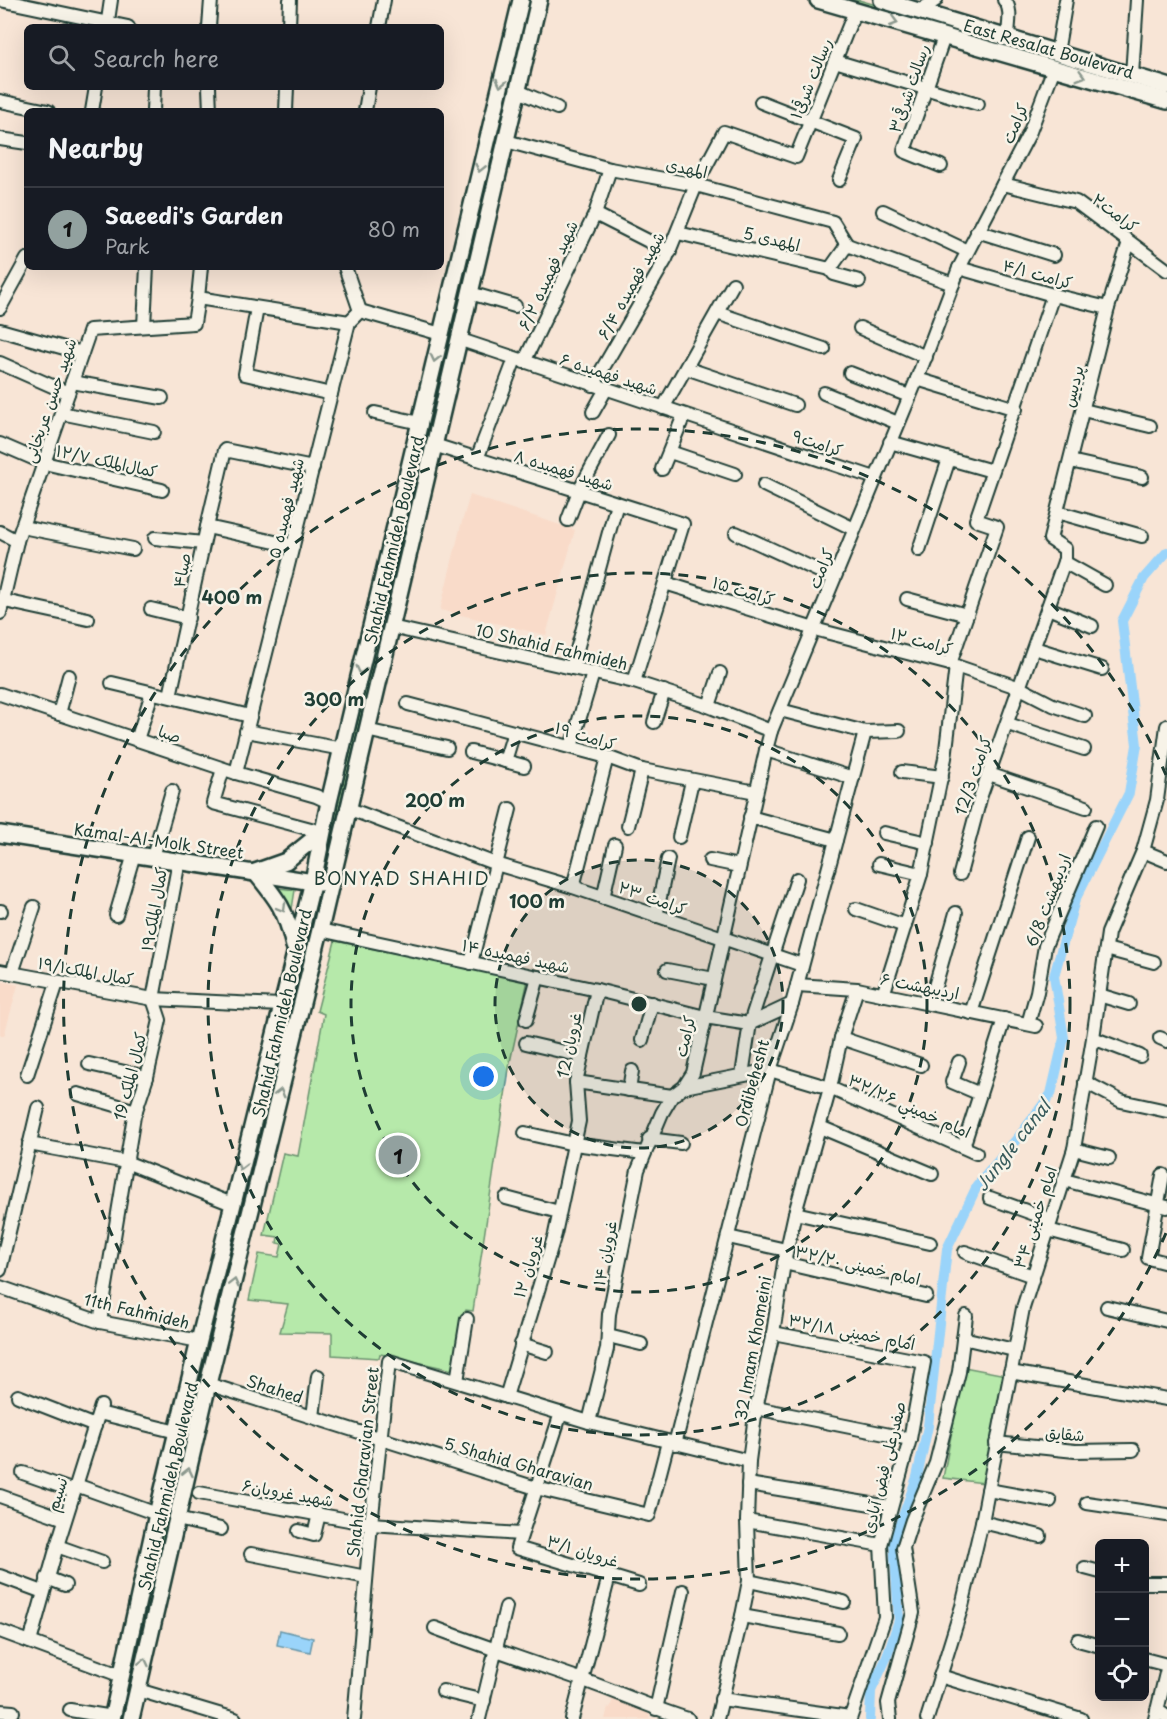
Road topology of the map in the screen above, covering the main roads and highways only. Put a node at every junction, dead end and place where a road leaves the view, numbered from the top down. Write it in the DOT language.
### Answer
graph roads {
  1 [pos="521,0"];
  2 [pos="539,0"];
  3 [pos="818,0"];
  4 [pos="882,0"];
  5 [pos="509,47"];
  6 [pos="528,51"];
  7 [pos="1167,87"];
  8 [pos="1167,101"];
  9 [pos="322,832"];
  10 [pos="0,834"];
  11 [pos="336,859"];
  12 [pos="255,872"];
  13 [pos="313,881"];
  14 [pos="330,885"];
  15 [pos="320,930"];
  16 [pos="295,951"];
  17 [pos="232,1204"];
  18 [pos="252,1210"];
  19 [pos="112,1718"];
  20 [pos="130,1719"];
  1 -- 5 [label="main road, Shahid Fahmideh Boulevard"];
  2 -- 6 [label="main road, Shahid Fahmideh Boulevard"];
  3 -- 8 [label="main road, East Resalat Boulevard, one-way"];
  4 -- 7 [label="main road, East Resalat Boulevard"];
  5 -- 6 [label="main road"];
  5 -- 9 [label="main road, Shahid Fahmideh Boulevard, one-way"];
  6 -- 11 [label="main road, Shahid Fahmideh Boulevard"];
  9 -- 12 [label="main road"];
  9 -- 13 [label="main road, Shahid Fahmideh Boulevard"];
  10 -- 12 [label="main road, Kamal-Al-Molk Street"];
  11 -- 14 [label="main road, Shahid Fahmideh Boulevard"];
  11 -- 15 [label="main road"];
  12 -- 13 [label="main road, Kamal-Al-Molk Street"];
  12 -- 16 [label="main road, one-way"];
  13 -- 14 [label="main road, Kamal-Al-Molk Street"];
  13 -- 16 [label="main road, Shahid Fahmideh Boulevard"];
  14 -- 15 [label="main road, Shahid Fahmideh Boulevard"];
  18 -- 15 [label="main road, Shahid Fahmideh Boulevard, one-way"];
  16 -- 17 [label="main road, Shahid Fahmideh Boulevard, one-way"];
  17 -- 18 [label="main road"];
  17 -- 19 [label="main road, Shahid Fahmideh Boulevard"];
  20 -- 18 [label="main road, Shahid Fahmideh Boulevard, one-way"];
}
